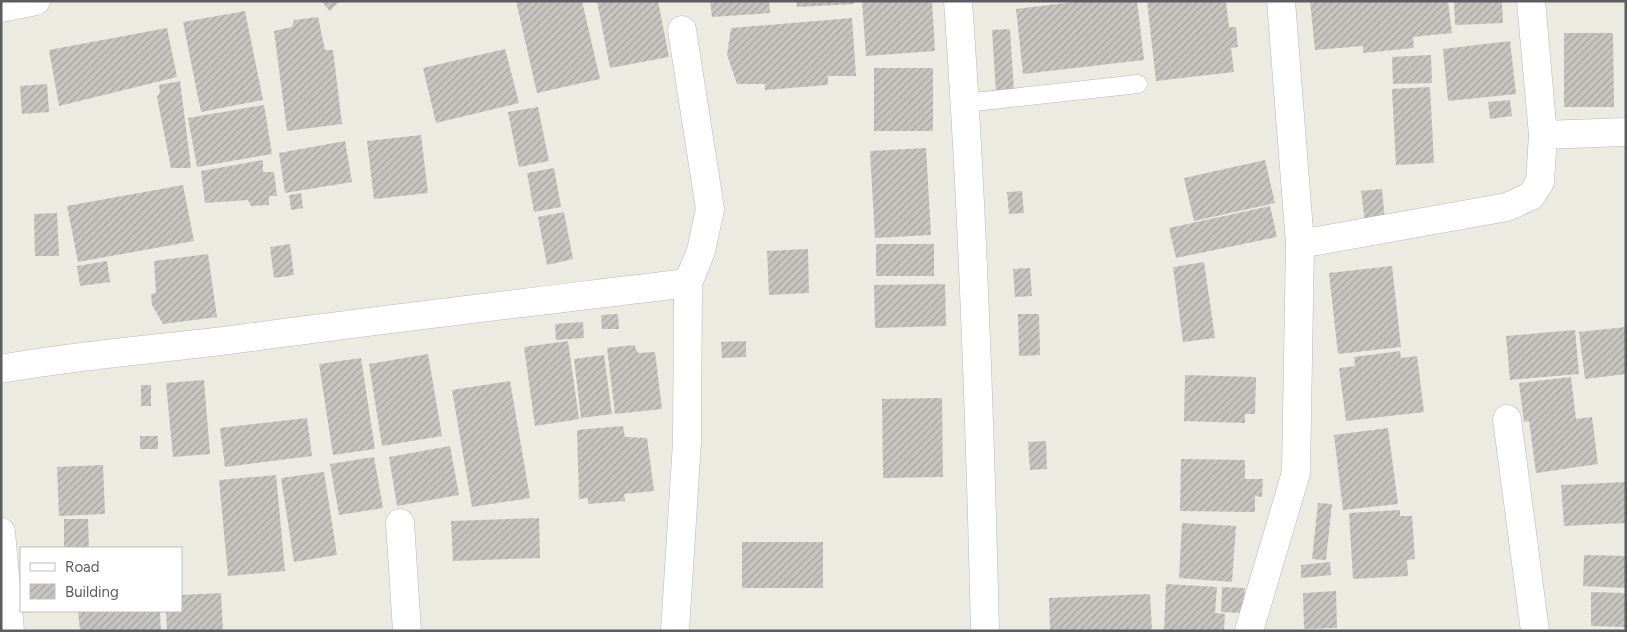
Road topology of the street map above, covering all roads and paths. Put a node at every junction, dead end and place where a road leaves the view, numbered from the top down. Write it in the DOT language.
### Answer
graph roads {
  1 [pos="36,1"];
  2 [pos="958,1"];
  3 [pos="1281,1"];
  4 [pos="1531,1"];
  5 [pos="1,8"];
  6 [pos="682,30"];
  7 [pos="1138,84"];
  8 [pos="965,103"];
  9 [pos="1626,132"];
  10 [pos="1543,135"];
  11 [pos="1300,244"];
  12 [pos="688,282"];
  13 [pos="1,369"];
  14 [pos="1507,419"];
  15 [pos="400,523"];
  16 [pos="1,532"];
  17 [pos="10,631"];
  18 [pos="407,631"];
  19 [pos="675,631"];
  20 [pos="985,631"];
  21 [pos="1249,631"];
  22 [pos="1536,631"];
  1 -- 5 [label="street"];
  2 -- 8 [label="street"];
  3 -- 11 [label="street"];
  4 -- 10 [label="street"];
  6 -- 12 [label="street"];
  7 -- 8 [label="lane"];
  8 -- 20 [label="street"];
  9 -- 10 [label="street"];
  10 -- 11 [label="street"];
  11 -- 21 [label="street"];
  12 -- 13 [label="street"];
  12 -- 19 [label="street"];
  14 -- 22 [label="street"];
  15 -- 18 [label="street"];
  16 -- 17 [label="street"];
}
